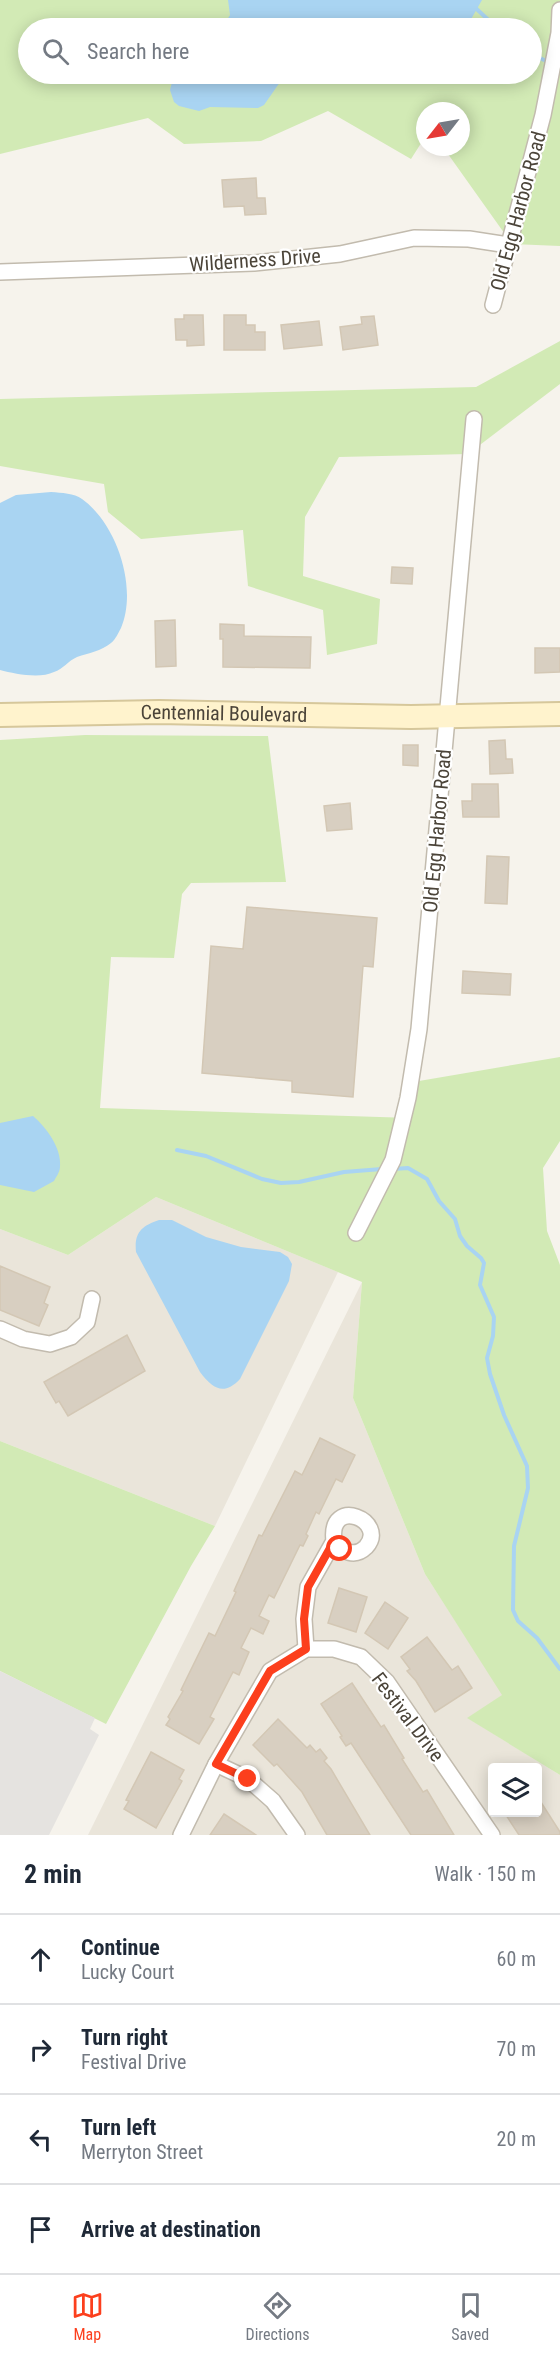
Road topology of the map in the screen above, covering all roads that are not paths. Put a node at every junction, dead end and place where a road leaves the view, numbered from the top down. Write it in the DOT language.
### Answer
graph roads {
  1 [pos="560,10"];
  2 [pos="508,245"];
  3 [pos="0,272"];
  4 [pos="493,305"];
  5 [pos="474,419"];
  6 [pos="560,714"];
  7 [pos="0,715"];
  8 [pos="448,717"];
  9 [pos="356,1233"];
  10 [pos="92,1299"];
  11 [pos="0,1329"];
  12 [pos="334,1541"];
  13 [pos="306,1649"];
  14 [pos="216,1764"];
  15 [pos="181,1835"];
  16 [pos="297,1835"];
  17 [pos="492,1835"];
  1 -- 2 [label="street, Old Egg Harbor Road"];
  2 -- 3 [label="street, Wilderness Drive"];
  2 -- 4 [label="street, Old Egg Harbor Road"];
  5 -- 8 [label="street, Old Egg Harbor Road"];
  6 -- 8 [label="main road, Centennial Boulevard"];
  7 -- 8 [label="main road, Centennial Boulevard"];
  8 -- 9 [label="street, Old Egg Harbor Road"];
  10 -- 11 [label="street"];
  12 -- 13 [label="street"];
  13 -- 14 [label="street"];
  13 -- 17 [label="street, Festival Drive"];
  14 -- 15 [label="street"];
  14 -- 16 [label="street"];
}
